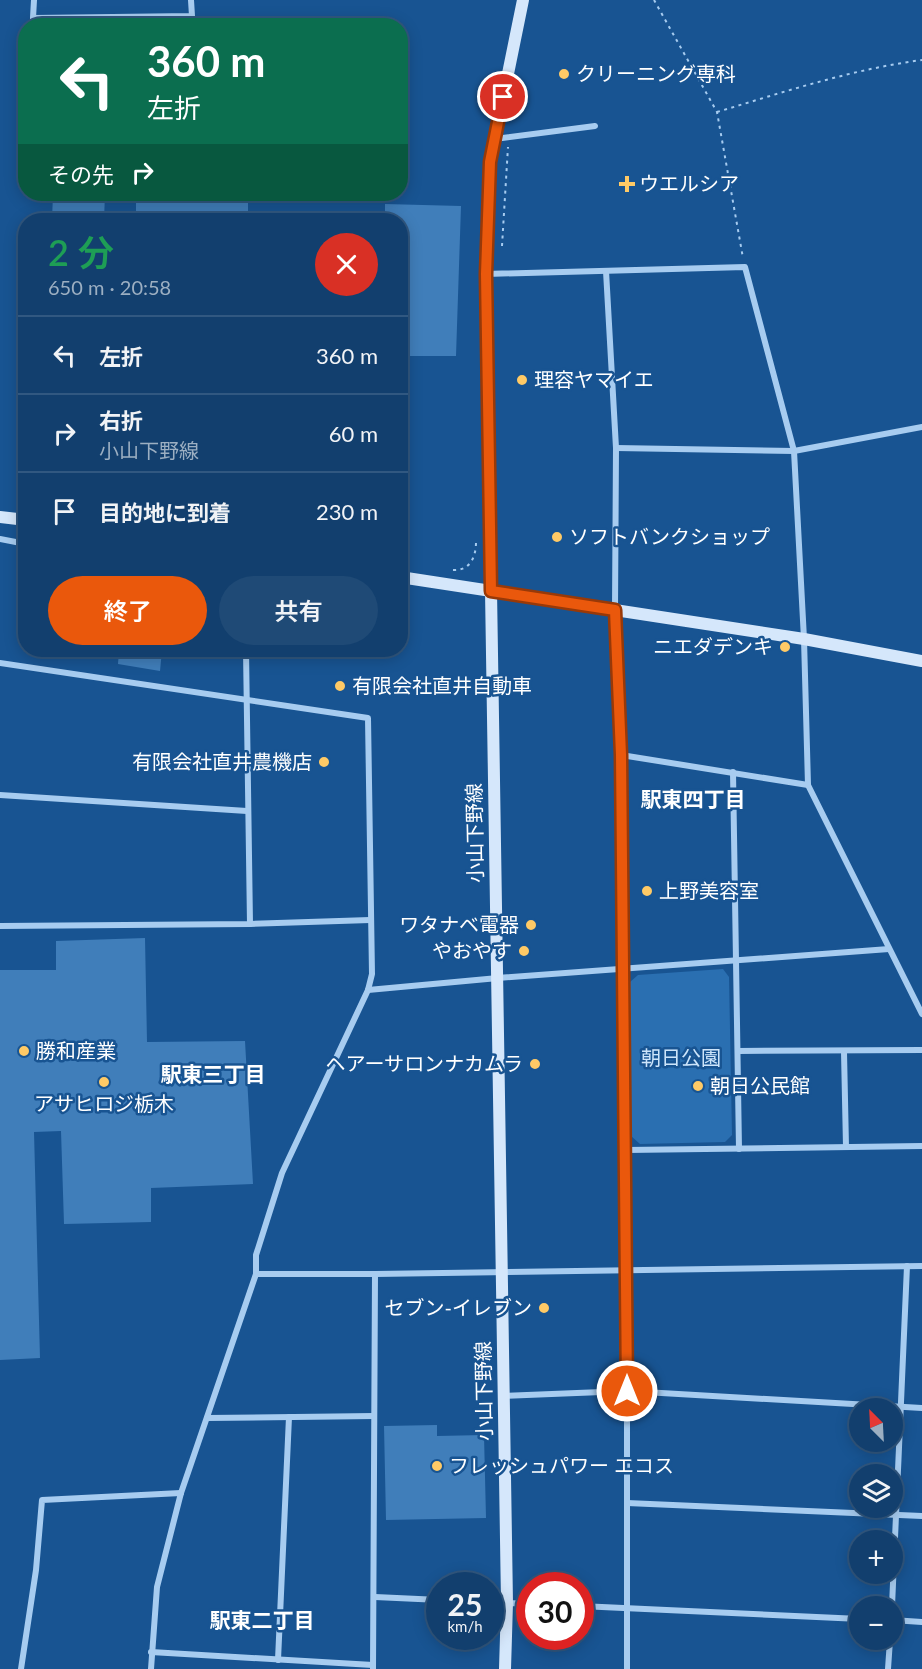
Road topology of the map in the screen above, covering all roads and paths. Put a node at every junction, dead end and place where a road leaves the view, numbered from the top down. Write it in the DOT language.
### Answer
graph roads {
  1 [pos="34,0"];
  2 [pos="191,0"];
  3 [pos="523,0"];
  4 [pos="654,0"];
  5 [pos="922,60"];
  6 [pos="717,112"];
  7 [pos="595,126"];
  8 [pos="494,139"];
  9 [pos="509,143"];
  10 [pos="501,250"];
  11 [pos="745,267"];
  12 [pos="606,271"];
  13 [pos="486,274"];
  14 [pos="922,428"];
  15 [pos="616,448"];
  16 [pos="794,451"];
  17 [pos="0,517"];
  18 [pos="18,519"];
  19 [pos="0,540"];
  20 [pos="18,543"];
  21 [pos="408,578"];
  22 [pos="491,591"];
  23 [pos="615,610"];
  24 [pos="804,639"];
  25 [pos="246,657"];
  26 [pos="922,661"];
  27 [pos="0,663"];
  28 [pos="247,700"];
  29 [pos="621,755"];
  30 [pos="733,772"];
  31 [pos="808,785"];
  32 [pos="0,795"];
  33 [pos="247,811"];
  34 [pos="370,920"];
  35 [pos="250,924"];
  36 [pos="0,926"];
  37 [pos="889,949"];
  38 [pos="736,960"];
  39 [pos="624,969"];
  40 [pos="498,978"];
  41 [pos="368,990"];
  42 [pos="922,1014"];
  43 [pos="922,1050"];
  44 [pos="738,1051"];
  45 [pos="844,1052"];
  46 [pos="922,1146"];
  47 [pos="846,1147"];
  48 [pos="739,1149"];
  49 [pos="626,1150"];
  50 [pos="907,1266"];
  51 [pos="922,1266"];
  52 [pos="627,1270"];
  53 [pos="501,1272"];
  54 [pos="256,1274"];
  55 [pos="375,1274"];
  56 [pos="627,1391"];
  57 [pos="504,1396"];
  58 [pos="901,1398"];
  59 [pos="849,1403"];
  60 [pos="903,1406"];
  61 [pos="922,1408"];
  62 [pos="374,1416"];
  63 [pos="289,1417"];
  64 [pos="207,1418"];
  65 [pos="181,1493"];
  66 [pos="627,1503"];
  67 [pos="849,1513"];
  68 [pos="903,1515"];
  69 [pos="922,1516"];
  70 [pos="896,1518"];
  71 [pos="892,1596"];
  72 [pos="375,1597"];
  73 [pos="426,1599"];
  74 [pos="504,1603"];
  75 [pos="507,1603"];
  76 [pos="516,1603"];
  77 [pos="594,1607"];
  78 [pos="626,1608"];
  79 [pos="849,1618"];
  80 [pos="903,1621"];
  81 [pos="922,1622"];
  82 [pos="889,1650"];
  83 [pos="152,1652"];
  84 [pos="278,1660"];
  85 [pos="373,1667"];
  86 [pos="21,1669"];
  87 [pos="151,1669"];
  88 [pos="505,1669"];
  89 [pos="627,1669"];
  90 [pos="888,1669"];
  1 -- 2 [label="street"];
  3 -- 8 [label="main road, 小山下野線"];
  4 -- 6 [label="path"];
  5 -- 6 [label="path"];
  6 -- 11 [label="path"];
  7 -- 8 [label="street"];
  8 -- 13 [label="main road, 小山下野線"];
  9 -- 10 [label="path"];
  11 -- 12 [label="street"];
  11 -- 16 [label="street"];
  12 -- 13 [label="street"];
  12 -- 15 [label="street"];
  13 -- 22 [label="main road, 小山下野線"];
  14 -- 16 [label="street"];
  15 -- 16 [label="street"];
  15 -- 23 [label="street"];
  16 -- 24 [label="street"];
  17 -- 18 [label="main road"];
  19 -- 20 [label="street"];
  21 -- 22 [label="main road"];
  22 -- 23 [label="main road"];
  22 -- 40 [label="main road, 小山下野線"];
  23 -- 24 [label="main road"];
  23 -- 29 [label="street"];
  24 -- 26 [label="main road"];
  24 -- 31 [label="street"];
  25 -- 28 [label="street"];
  27 -- 28 [label="street"];
  28 -- 33 [label="street"];
  28 -- 34 [label="street"];
  29 -- 30 [label="street"];
  29 -- 39 [label="street"];
  30 -- 31 [label="street"];
  30 -- 38 [label="street"];
  31 -- 37 [label="street"];
  32 -- 33 [label="street"];
  33 -- 35 [label="street"];
  34 -- 35 [label="street"];
  34 -- 41 [label="street"];
  35 -- 36 [label="street"];
  37 -- 38 [label="street"];
  37 -- 42 [label="street"];
  38 -- 39 [label="street"];
  38 -- 44 [label="street"];
  39 -- 40 [label="street"];
  39 -- 49 [label="street"];
  40 -- 41 [label="street"];
  40 -- 53 [label="main road, 小山下野線"];
  41 -- 54 [label="street"];
  43 -- 45 [label="street"];
  44 -- 45 [label="street"];
  44 -- 48 [label="street"];
  45 -- 47 [label="street"];
  46 -- 47 [label="street"];
  47 -- 48 [label="street"];
  48 -- 49 [label="street"];
  49 -- 52 [label="street"];
  50 -- 51 [label="street"];
  50 -- 52 [label="street"];
  50 -- 58 [label="street"];
  52 -- 53 [label="street"];
  52 -- 56 [label="street"];
  53 -- 55 [label="street"];
  53 -- 57 [label="main road, 小山下野線"];
  54 -- 55 [label="street"];
  54 -- 64 [label="street"];
  55 -- 62 [label="street"];
  56 -- 57 [label="street"];
  56 -- 59 [label="street"];
  56 -- 66 [label="street"];
  57 -- 75 [label="main road, 小山下野線"];
  60 -- 61 [label="street"];
  62 -- 63 [label="street"];
  62 -- 72 [label="street"];
  63 -- 64 [label="street"];
  63 -- 84 [label="street"];
  64 -- 65 [label="street"];
  65 -- 83 [label="street"];
  65 -- 86 [label="street"];
  66 -- 67 [label="street"];
  66 -- 78 [label="street"];
  68 -- 69 [label="street"];
  70 -- 71 [label="street"];
  72 -- 73 [label="street"];
  72 -- 85 [label="street"];
  74 -- 75 [label="street"];
  75 -- 76 [label="street"];
  75 -- 88 [label="main road, 小山下野線"];
  77 -- 78 [label="street"];
  78 -- 79 [label="street"];
  78 -- 89 [label="street"];
  80 -- 81 [label="street"];
  82 -- 90 [label="street"];
  83 -- 84 [label="street"];
  83 -- 87 [label="street"];
  84 -- 85 [label="street"];
}
